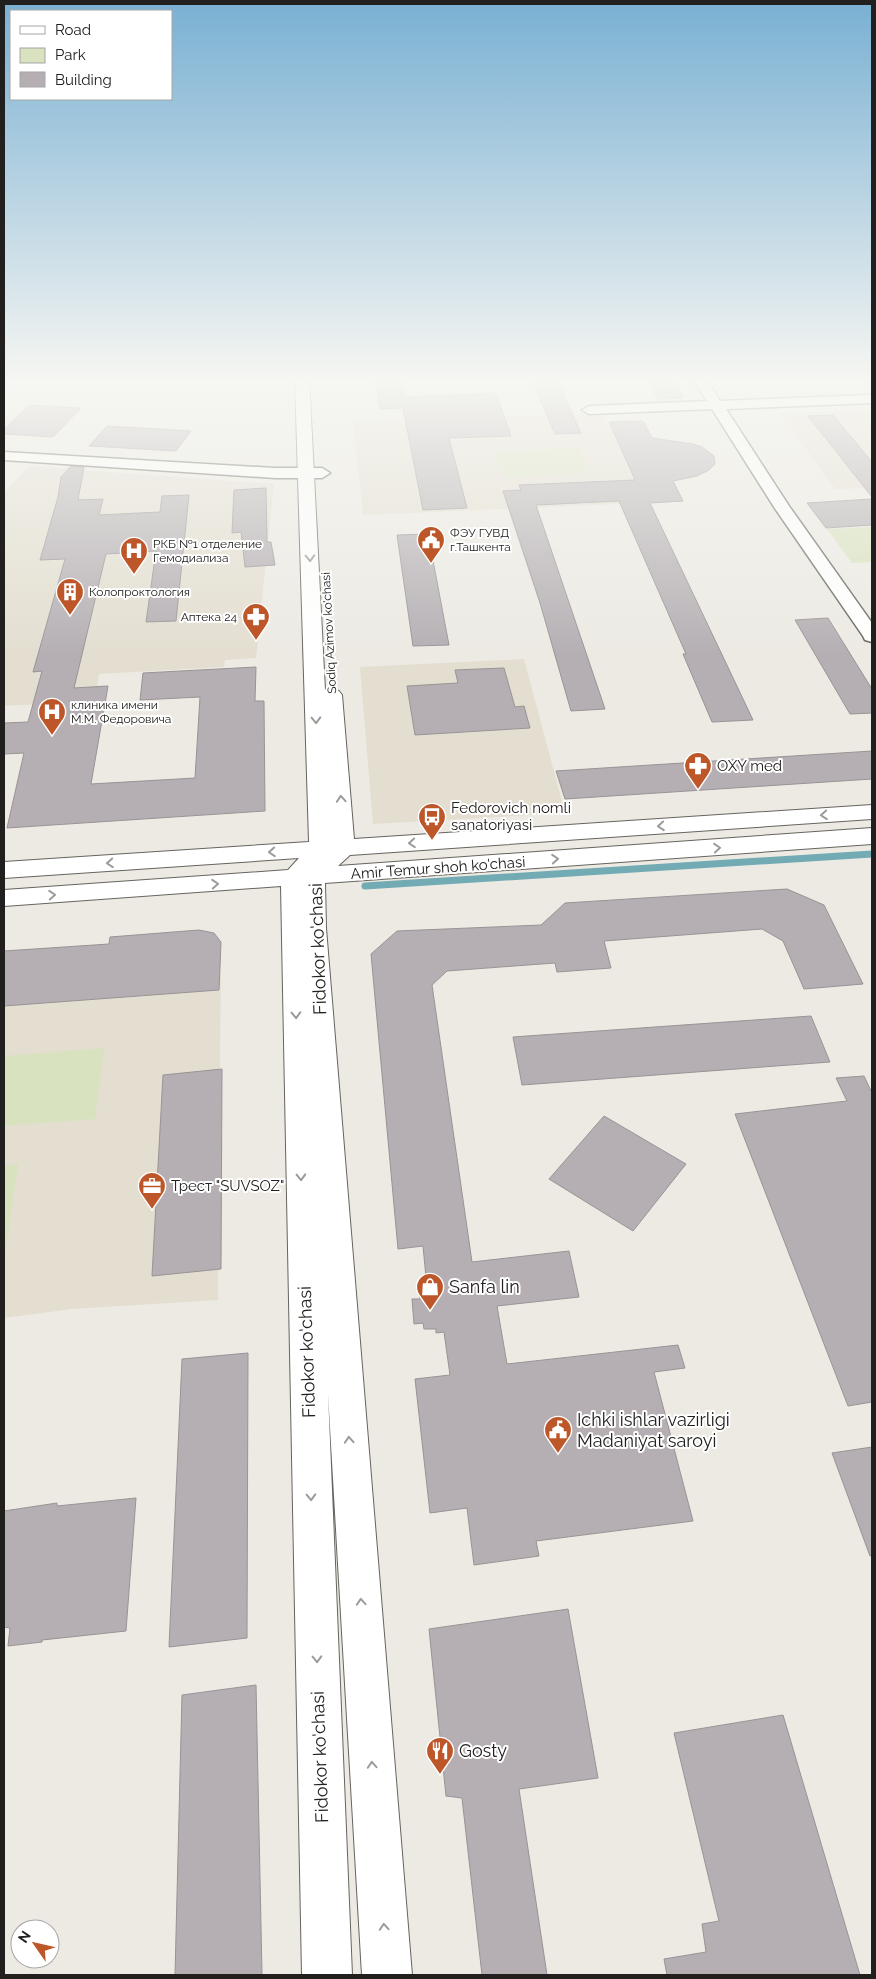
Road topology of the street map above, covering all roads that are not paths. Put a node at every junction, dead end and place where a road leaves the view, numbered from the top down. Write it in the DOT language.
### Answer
graph roads {
  1 [pos="316,470"];
  2 [pos="759,470"];
  3 [pos="872,636"];
  4 [pos="872,812"];
  5 [pos="872,836"];
  6 [pos="318,863"];
  7 [pos="4,870"];
  8 [pos="4,898"];
  9 [pos="327,1975"];
  10 [pos="388,1975"];
  1 -- 6 [label="main road, Sodiq Azimov ko'chasi"];
  2 -- 3 [label="street"];
  4 -- 6 [label="main road, Amir Temur shoh ko'chasi, one-way"];
  6 -- 5 [label="main road, Amir Temur shoh ko'chasi, one-way"];
  6 -- 7 [label="main road, Amir Temur shoh ko'chasi, one-way"];
  8 -- 6 [label="main road, Amir Temur shoh ko'chasi, one-way"];
  6 -- 9 [label="main road, Fidokor ko'chasi, one-way"];
  10 -- 6 [label="main road, Fidokor ko'chasi, one-way"];
}
